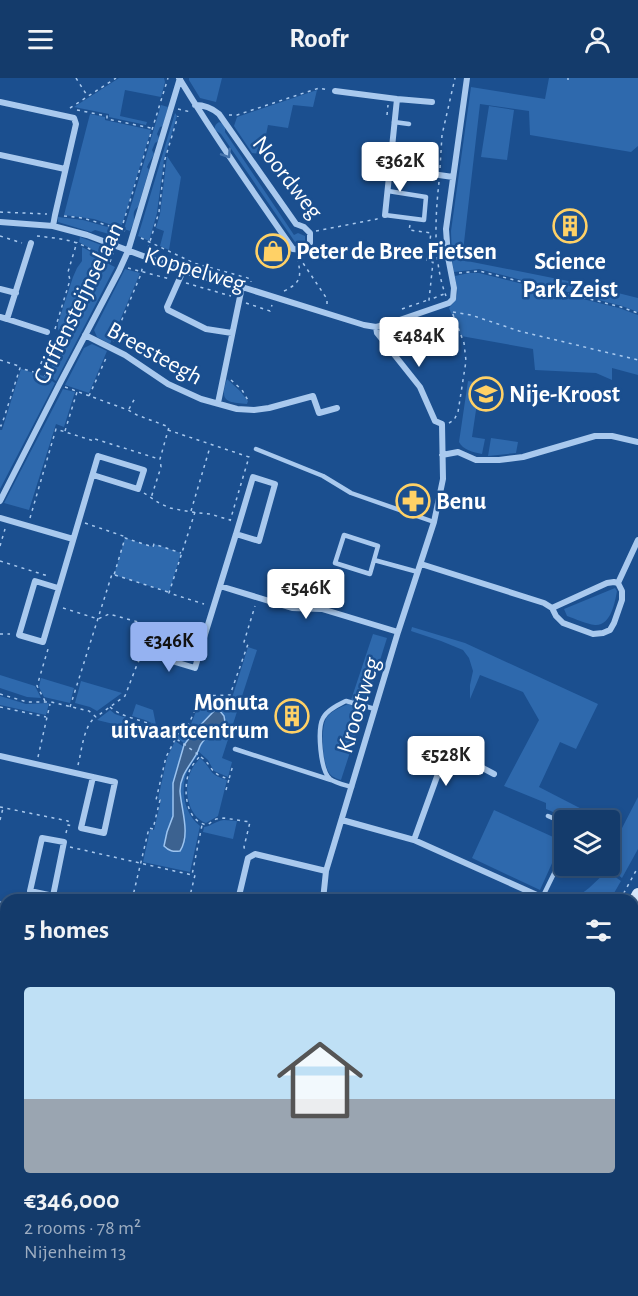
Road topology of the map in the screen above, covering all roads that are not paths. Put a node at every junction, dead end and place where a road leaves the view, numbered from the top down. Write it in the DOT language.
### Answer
graph roads {
  1 [pos="179,78"];
  2 [pos="467,78"];
  3 [pos="335,91"];
  4 [pos="397,99"];
  5 [pos="0,102"];
  6 [pos="432,102"];
  7 [pos="195,105"];
  8 [pos="394,122"];
  9 [pos="409,124"];
  10 [pos="392,145"];
  11 [pos="426,148"];
  12 [pos="0,155"];
  13 [pos="390,168"];
  14 [pos="65,169"];
  15 [pos="453,177"];
  16 [pos="388,191"];
  17 [pos="385,215"];
  18 [pos="0,222"];
  19 [pos="53,226"];
  20 [pos="28,242"];
  21 [pos="128,251"];
  22 [pos="183,271"];
  23 [pos="242,287"];
  24 [pos="0,289"];
  25 [pos="16,293"];
  26 [pos="0,317"];
  27 [pos="7,319"];
  28 [pos="376,327"];
  29 [pos="47,332"];
  30 [pos="232,333"];
  31 [pos="85,335"];
  32 [pos="218,403"];
  33 [pos="337,408"];
  34 [pos="638,442"];
  35 [pos="256,449"];
  36 [pos="442,455"];
  37 [pos="93,475"];
  38 [pos="0,501"];
  39 [pos="0,518"];
  40 [pos="434,522"];
  41 [pos="236,534"];
  42 [pos="73,539"];
  43 [pos="638,540"];
  44 [pos="374,560"];
  45 [pos="421,564"];
  46 [pos="418,572"];
  47 [pos="618,583"];
  48 [pos="220,586"];
  49 [pos="58,588"];
  50 [pos="552,608"];
  51 [pos="398,632"];
  52 [pos="202,644"];
  53 [pos="375,709"];
  54 [pos="236,749"];
  55 [pos="0,756"];
  56 [pos="494,774"];
  57 [pos="93,777"];
  58 [pos="331,780"];
  59 [pos="352,787"];
  60 [pos="548,816"];
  61 [pos="554,819"];
  62 [pos="342,820"];
  63 [pos="414,840"];
  64 [pos="326,871"];
  65 [pos="554,873"];
  66 [pos="44,894"];
  67 [pos="53,894"];
  68 [pos="239,894"];
  69 [pos="324,894"];
  70 [pos="532,894"];
  71 [pos="543,894"];
  1 -- 7 [label="street, Noordweg"];
  1 -- 21 [label="street, Griffensteijnselaan"];
  2 -- 15 [label="street"];
  3 -- 4 [label="street"];
  4 -- 6 [label="street"];
  4 -- 8 [label="street"];
  5 -- 14 [label="street"];
  7 -- 7 [label="street, Noordweg, one-way"];
  8 -- 9 [label="lane"];
  8 -- 10 [label="street"];
  10 -- 11 [label="lane"];
  10 -- 13 [label="street"];
  12 -- 14 [label="street"];
  13 -- 15 [label="street"];
  13 -- 16 [label="street"];
  14 -- 19 [label="street"];
  15 -- 28 [label="street"];
  16 -- 17 [label="street"];
  16 -- 17 [label="lane"];
  18 -- 19 [label="street, Koppelweg"];
  19 -- 21 [label="street, Koppelweg"];
  20 -- 25 [label="street"];
  21 -- 22 [label="street, Koppelweg"];
  21 -- 31 [label="street, Griffensteijnselaan"];
  22 -- 23 [label="street, Koppelweg"];
  22 -- 30 [label="street"];
  23 -- 28 [label="street, Koppelweg"];
  23 -- 30 [label="street"];
  24 -- 25 [label="street"];
  25 -- 27 [label="street"];
  26 -- 27 [label="street"];
  27 -- 29 [label="street"];
  28 -- 36 [label="street, Kroostweg"];
  30 -- 32 [label="street"];
  31 -- 32 [label="street, Breesteegh"];
  31 -- 38 [label="street, Griffensteijnselaan"];
  32 -- 33 [label="street, Breesteegh"];
  34 -- 36 [label="street"];
  35 -- 40 [label="lane"];
  36 -- 40 [label="street, Kroostweg"];
  37 -- 37 [label="street"];
  37 -- 42 [label="street"];
  39 -- 42 [label="street"];
  40 -- 45 [label="street, Kroostweg"];
  41 -- 41 [label="street"];
  41 -- 48 [label="street"];
  42 -- 49 [label="street"];
  43 -- 47 [label="street"];
  44 -- 44 [label="lane"];
  44 -- 46 [label="lane"];
  45 -- 46 [label="street, Kroostweg"];
  45 -- 50 [label="street"];
  46 -- 51 [label="street, Kroostweg"];
  47 -- 50 [label="street"];
  47 -- 50 [label="street"];
  48 -- 51 [label="street"];
  48 -- 52 [label="street"];
  49 -- 49 [label="street"];
  51 -- 53 [label="street, Kroostweg"];
  52 -- 52 [label="street"];
  53 -- 58 [label="lane"];
  53 -- 59 [label="street, Kroostweg"];
  54 -- 58 [label="lane"];
  55 -- 57 [label="street"];
  56 -- 63 [label="street"];
  57 -- 57 [label="street"];
  58 -- 59 [label="lane"];
  59 -- 62 [label="street, Kroostweg"];
  60 -- 61 [label="lane"];
  62 -- 63 [label="street"];
  62 -- 64 [label="street, Kroostweg"];
  63 -- 70 [label="street"];
  64 -- 68 [label="street"];
  64 -- 69 [label="street, Kroostweg"];
  65 -- 71 [label="lane"];
  66 -- 67 [label="street"];
}
